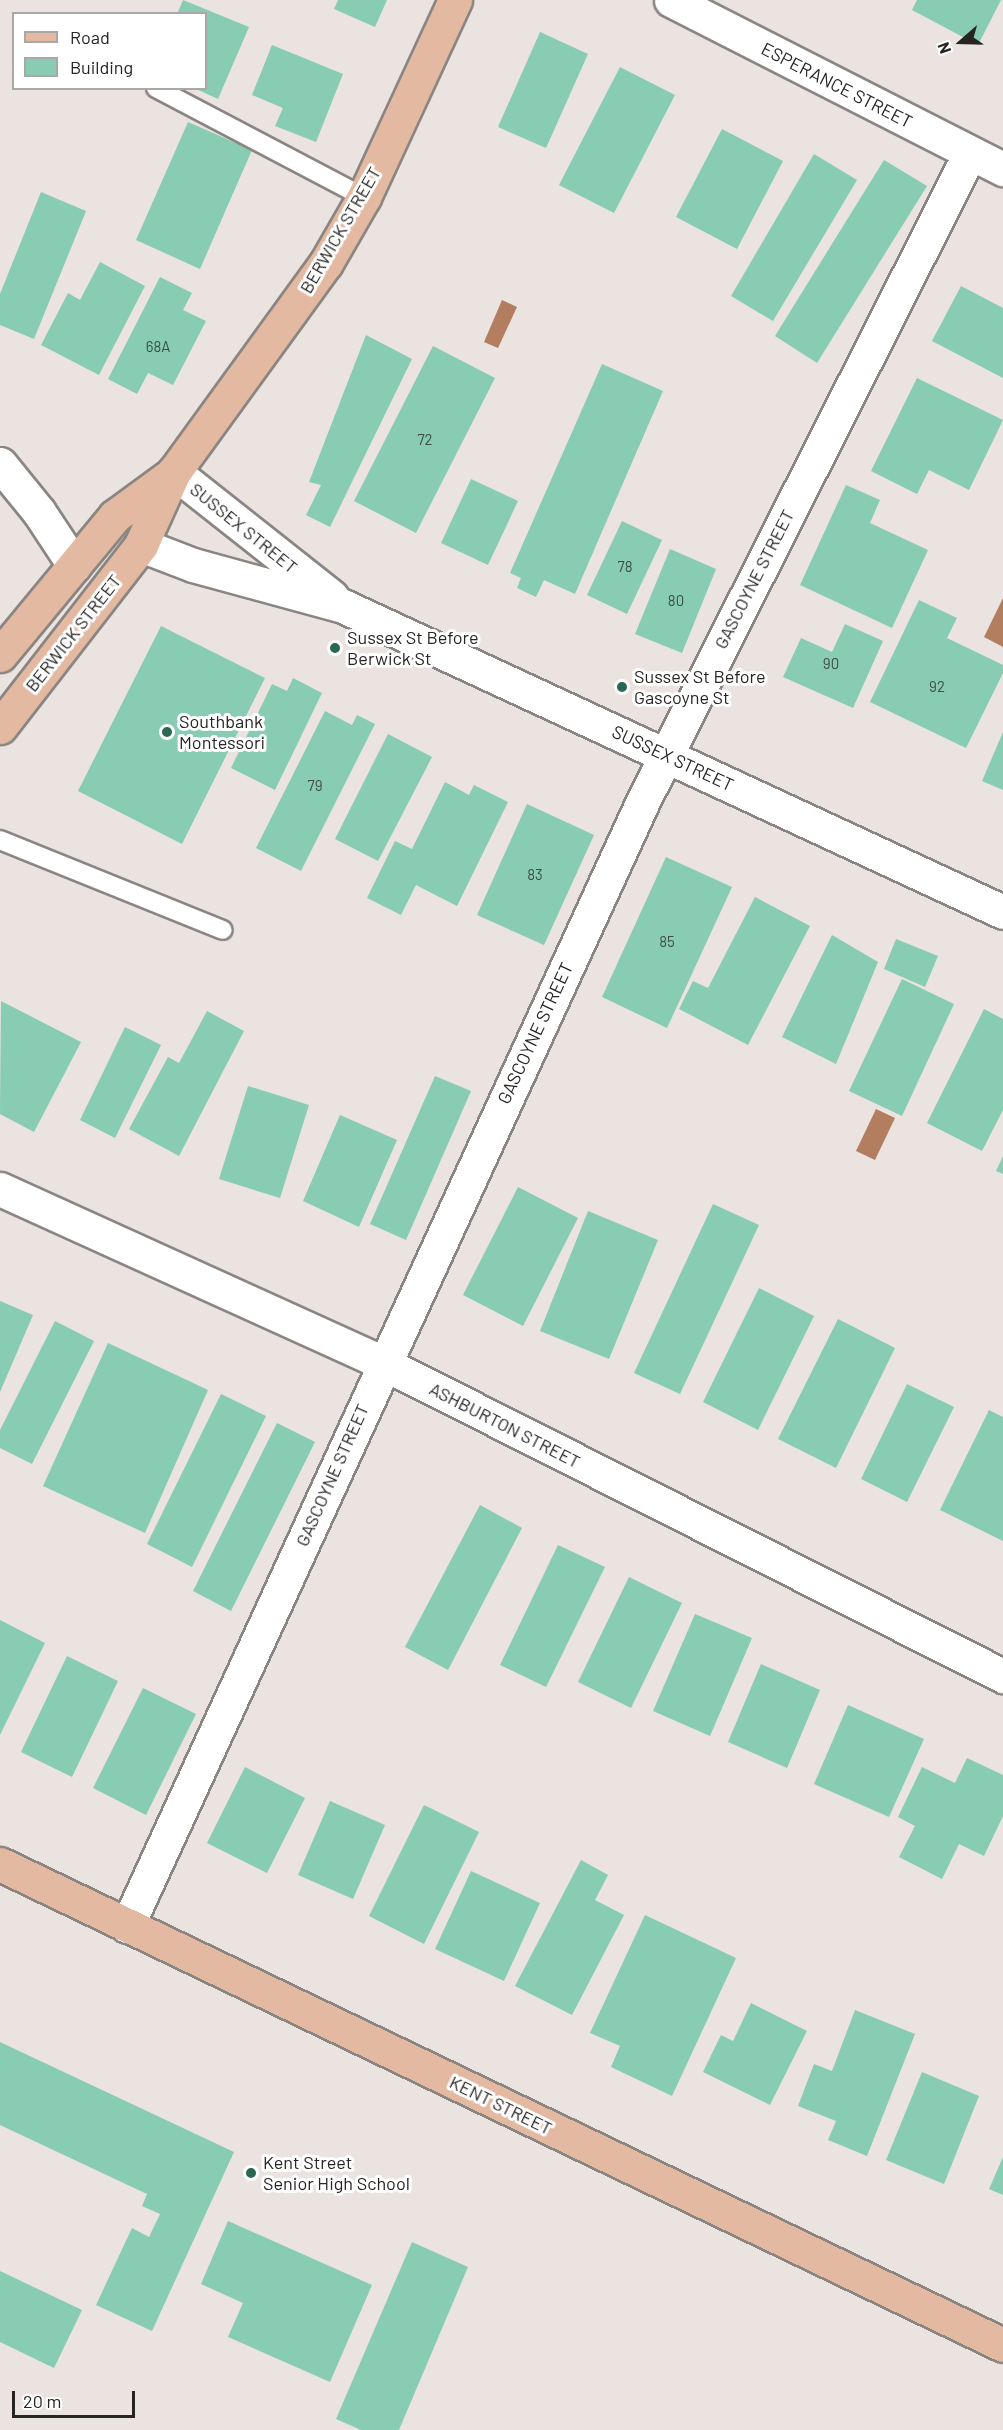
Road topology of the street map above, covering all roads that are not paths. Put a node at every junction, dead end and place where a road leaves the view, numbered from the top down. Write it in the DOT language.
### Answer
graph roads {
  1 [pos="454,0"];
  2 [pos="671,0"];
  3 [pos="160,90"];
  4 [pos="970,153"];
  5 [pos="1003,169"];
  6 [pos="364,197"];
  7 [pos="6,470"];
  8 [pos="174,472"];
  9 [pos="141,545"];
  10 [pos="74,565"];
  11 [pos="343,606"];
  12 [pos="0,655"];
  13 [pos="0,727"];
  14 [pos="666,755"];
  15 [pos="0,840"];
  16 [pos="1003,912"];
  17 [pos="223,930"];
  18 [pos="0,1189"];
  19 [pos="383,1363"];
  20 [pos="1003,1676"];
  21 [pos="0,1864"];
  22 [pos="127,1926"];
  23 [pos="1003,2345"];
  1 -- 6 [label="main road, BERWICK STREET"];
  2 -- 4 [label="street, ESPERANCE STREET"];
  3 -- 6 [label="lane"];
  4 -- 5 [label="street, ESPERANCE STREET"];
  4 -- 14 [label="street, GASCOYNE STREET"];
  6 -- 8 [label="main road, BERWICK STREET"];
  7 -- 10 [label="street"];
  8 -- 9 [label="main road, BERWICK STREET"];
  8 -- 10 [label="main road, BERWICK STREET"];
  8 -- 11 [label="street, SUSSEX STREET"];
  9 -- 11 [label="street, SUSSEX STREET"];
  9 -- 13 [label="main road, BERWICK STREET"];
  10 -- 12 [label="main road, BERWICK STREET"];
  11 -- 14 [label="street, SUSSEX STREET"];
  14 -- 16 [label="street, SUSSEX STREET"];
  14 -- 19 [label="street, GASCOYNE STREET"];
  15 -- 17 [label="lane"];
  18 -- 19 [label="street, ASHBURTON STREET"];
  19 -- 20 [label="street, ASHBURTON STREET"];
  19 -- 22 [label="street, GASCOYNE STREET"];
  21 -- 22 [label="main road, KENT STREET"];
  22 -- 23 [label="main road, KENT STREET"];
}
